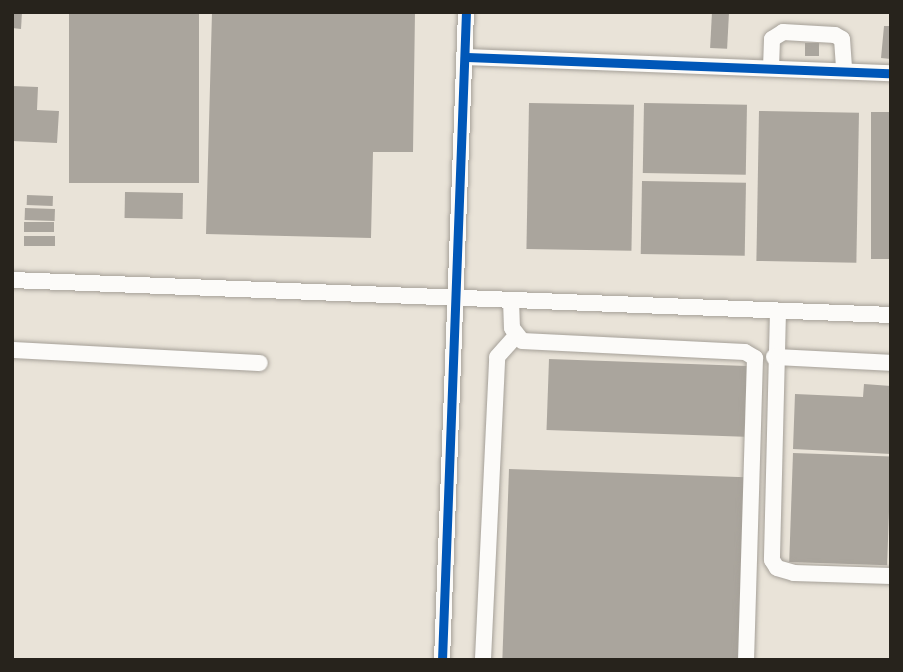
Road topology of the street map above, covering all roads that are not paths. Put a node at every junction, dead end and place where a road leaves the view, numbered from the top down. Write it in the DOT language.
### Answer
graph roads {
  1 [pos="466,12"];
  2 [pos="465,57"];
  3 [pos="771,68"];
  4 [pos="845,71"];
  5 [pos="891,73"];
  6 [pos="12,280"];
  7 [pos="457,298"];
  8 [pos="511,300"];
  9 [pos="778,311"];
  10 [pos="891,315"];
  11 [pos="515,337"];
  12 [pos="12,351"];
  13 [pos="774,357"];
  14 [pos="260,363"];
  15 [pos="891,363"];
  16 [pos="891,576"];
  17 [pos="483,659"];
  18 [pos="442,660"];
  19 [pos="746,660"];
  1 -- 2 [label="street"];
  2 -- 3 [label="street"];
  2 -- 7 [label="street"];
  3 -- 4 [label="street"];
  3 -- 4 [label="street"];
  4 -- 5 [label="street"];
  6 -- 7 [label="street"];
  7 -- 8 [label="street"];
  7 -- 18 [label="street"];
  8 -- 9 [label="street"];
  8 -- 11 [label="street"];
  9 -- 10 [label="street"];
  9 -- 13 [label="street"];
  11 -- 17 [label="street"];
  11 -- 19 [label="street"];
  12 -- 14 [label="street"];
  13 -- 15 [label="street"];
  13 -- 16 [label="street"];
}
